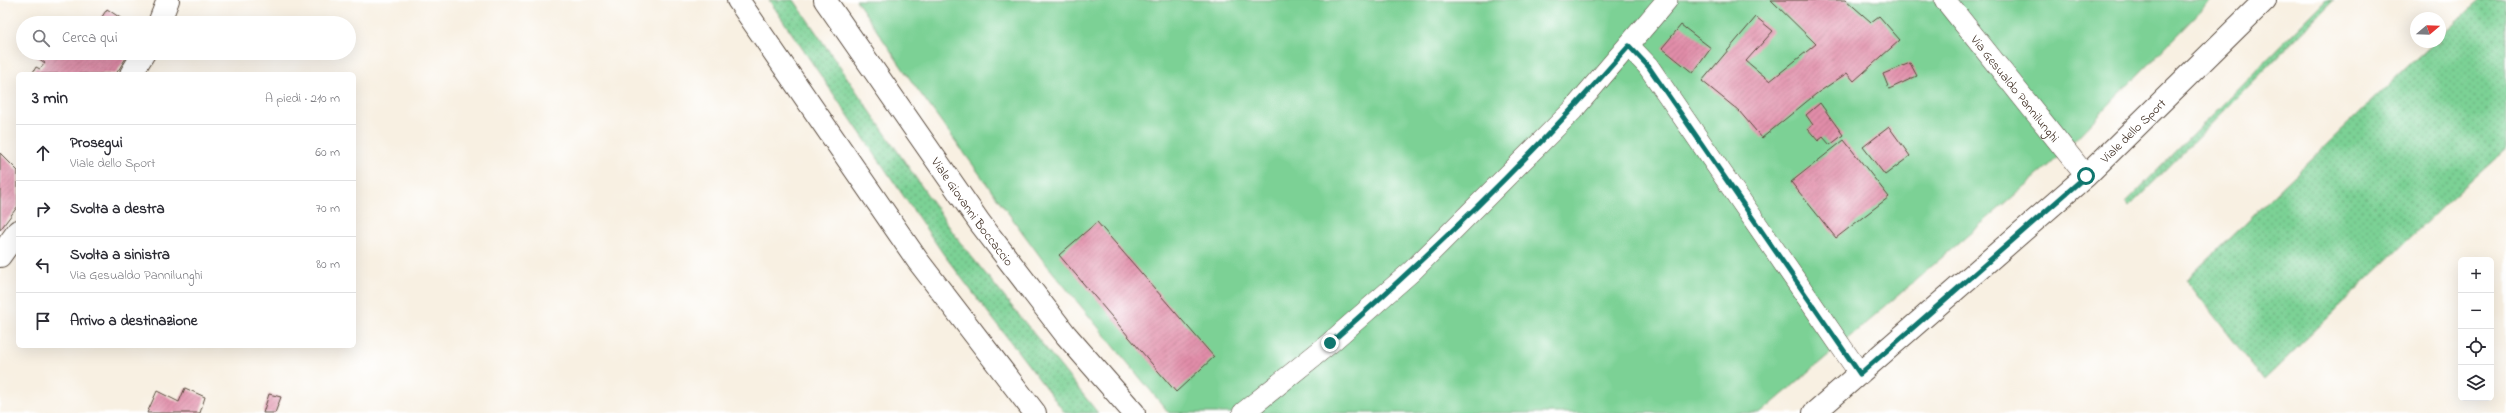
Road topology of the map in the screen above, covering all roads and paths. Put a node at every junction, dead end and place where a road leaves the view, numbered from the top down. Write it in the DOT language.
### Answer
graph roads {
  1 [pos="168,0"];
  2 [pos="738,0"];
  3 [pos="825,0"];
  4 [pos="1667,0"];
  5 [pos="1945,0"];
  6 [pos="2265,0"];
  7 [pos="162,16"];
  8 [pos="1629,46"];
  9 [pos="140,60"];
  10 [pos="132,72"];
  11 [pos="2086,176"];
  12 [pos="16,234"];
  13 [pos="0,256"];
  14 [pos="1860,374"];
  15 [pos="1035,413"];
  16 [pos="1134,413"];
  17 [pos="1243,413"];
  18 [pos="1814,413"];
  1 -- 7 [label="main road"];
  2 -- 15 [label="main road"];
  3 -- 16 [label="main road, Viale Giovanni Boccaccio"];
  4 -- 8 [label="lane"];
  5 -- 11 [label="lane, Via Gesualdo Pannilunghi"];
  6 -- 11 [label="main road, Viale dello Sport"];
  8 -- 14 [label="lane"];
  8 -- 17 [label="lane"];
  9 -- 10 [label="main road"];
  11 -- 14 [label="main road, Viale dello Sport"];
  12 -- 13 [label="main road"];
  14 -- 18 [label="main road, Viale dello Sport"];
}
